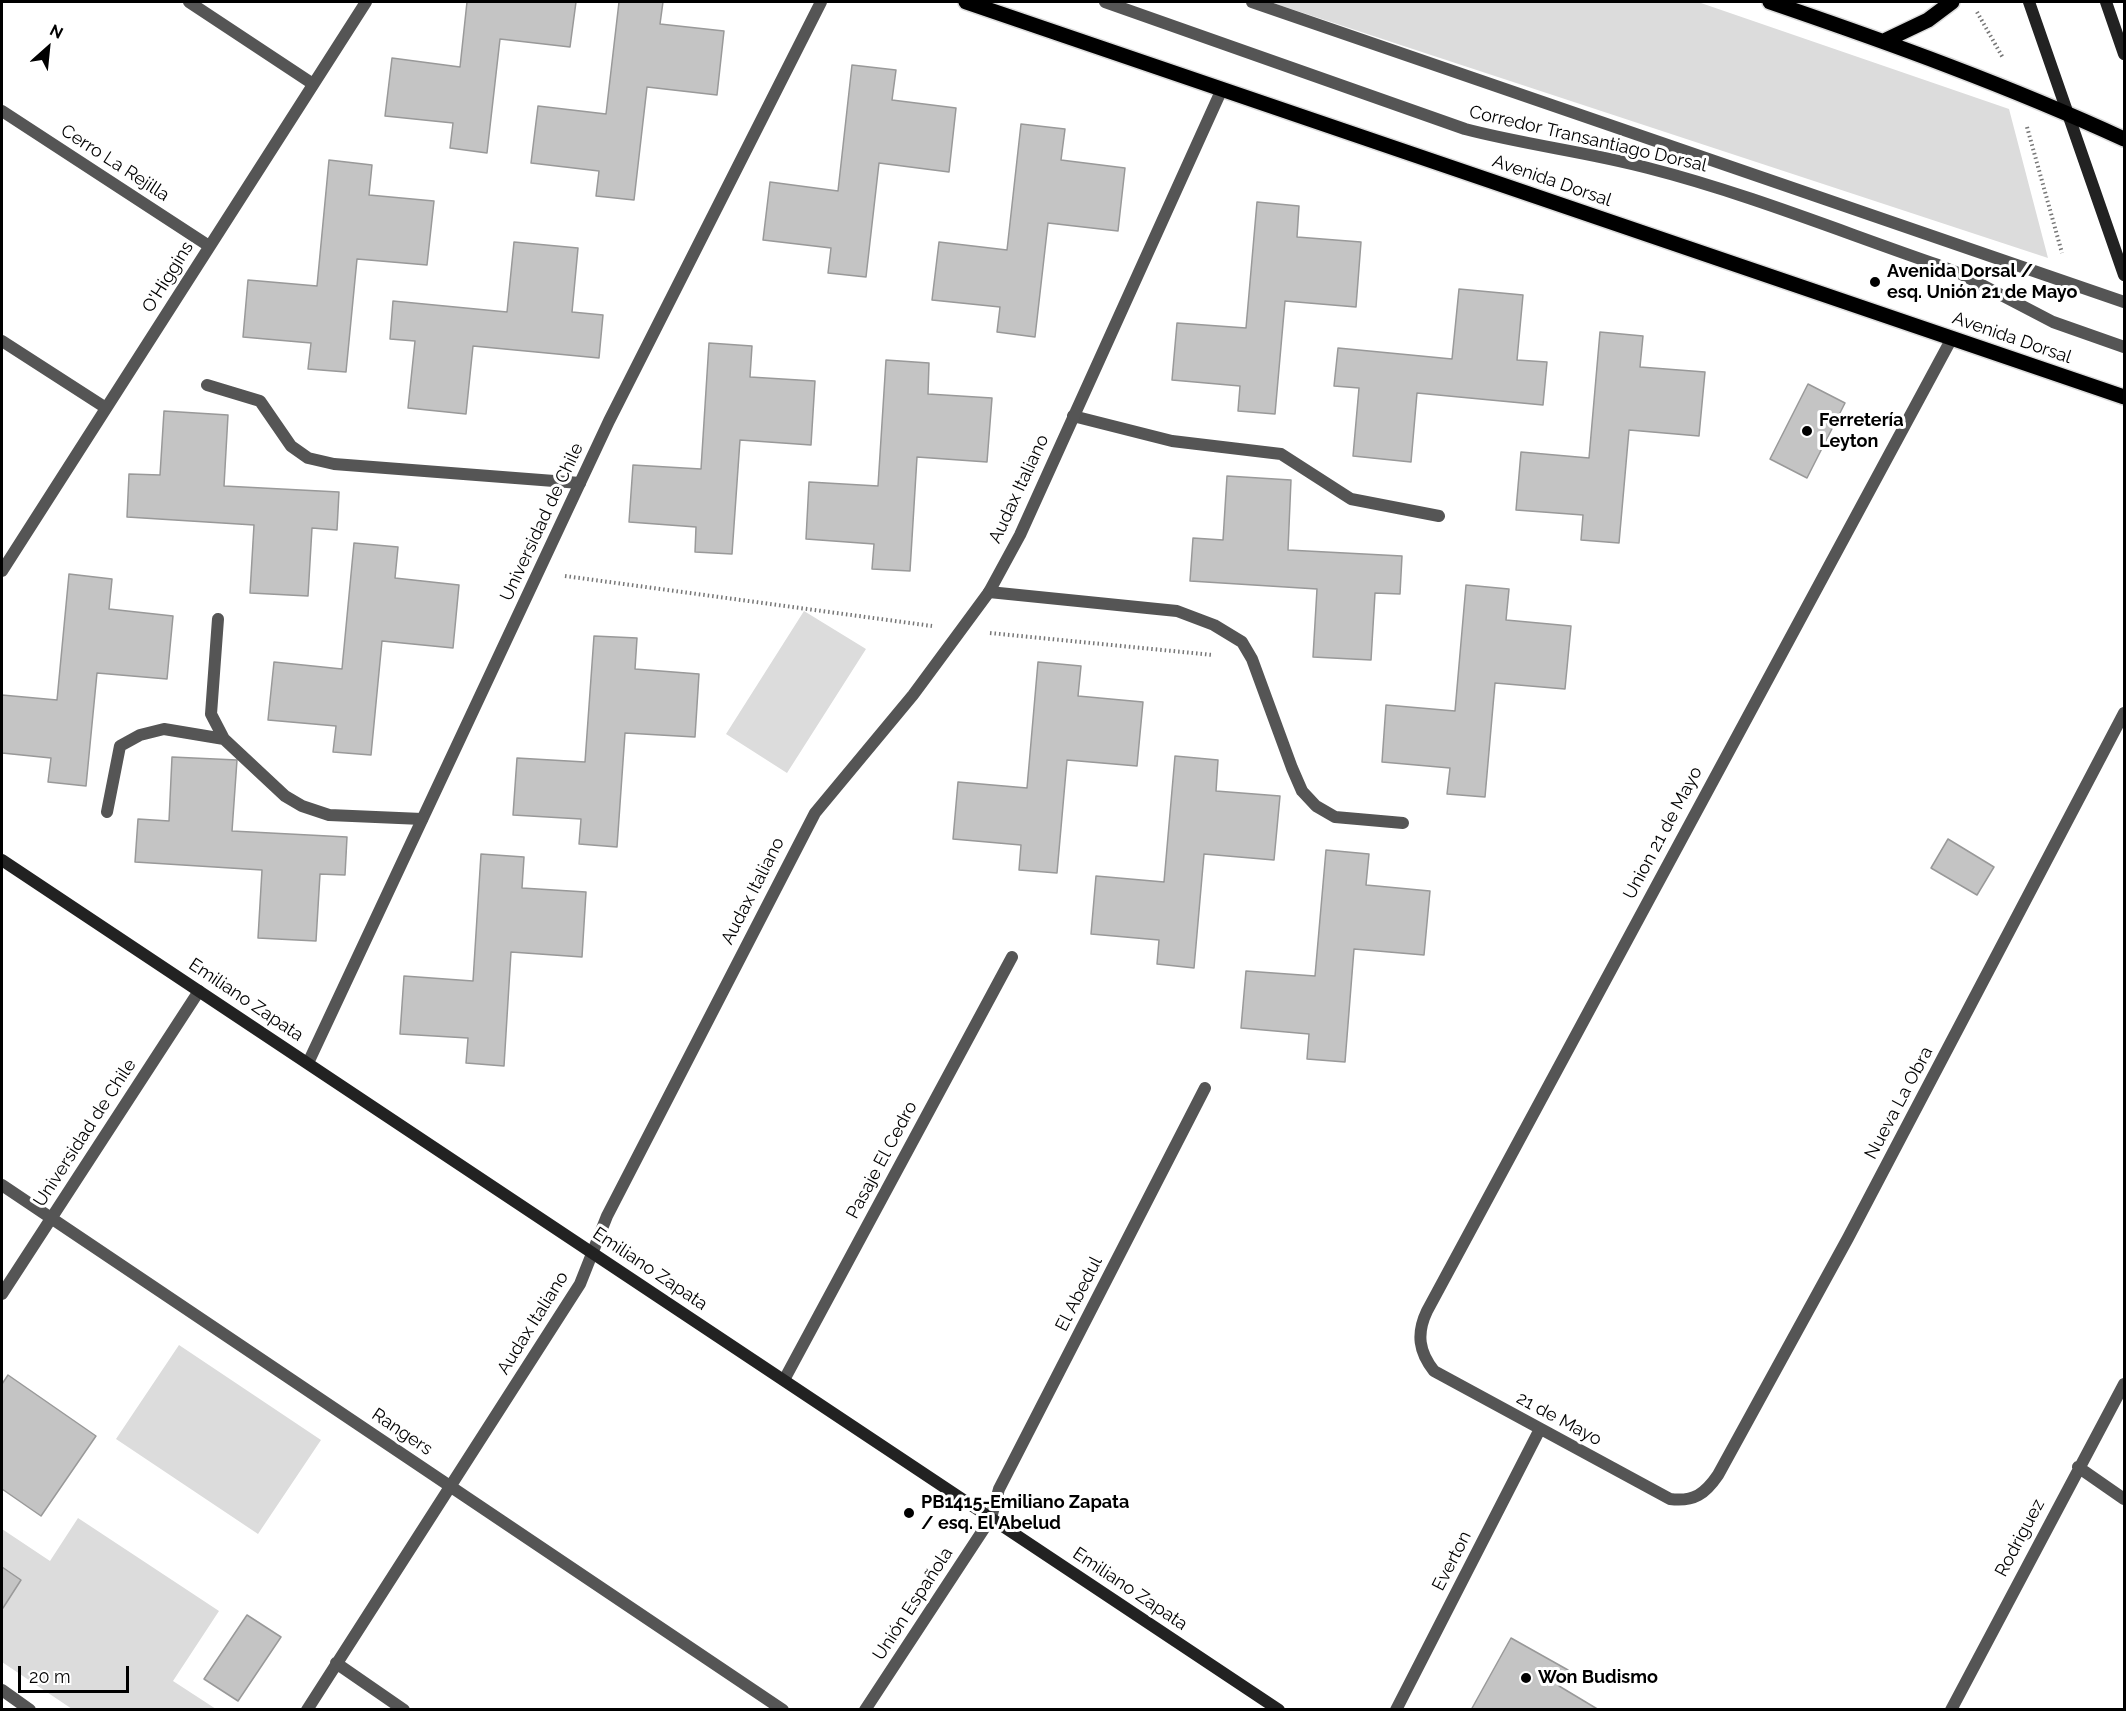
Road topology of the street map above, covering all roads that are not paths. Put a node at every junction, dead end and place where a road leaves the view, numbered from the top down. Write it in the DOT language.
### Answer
graph roads {
  1 [pos="189,2"];
  2 [pos="366,2"];
  3 [pos="820,2"];
  4 [pos="966,2"];
  5 [pos="1105,2"];
  6 [pos="1252,2"];
  7 [pos="1770,2"];
  8 [pos="1952,2"];
  9 [pos="2029,2"];
  10 [pos="2106,2"];
  11 [pos="1884,41"];
  12 [pos="2124,54"];
  13 [pos="313,84"];
  14 [pos="1222,89"];
  15 [pos="2,111"];
  16 [pos="2067,113"];
  17 [pos="2124,139"];
  18 [pos="209,246"];
  19 [pos="2124,275"];
  20 [pos="2124,302"];
  21 [pos="1952,338"];
  22 [pos="2,341"];
  23 [pos="2124,347"];
  24 [pos="207,385"];
  25 [pos="2124,397"];
  26 [pos="106,408"];
  27 [pos="1072,416"];
  28 [pos="580,483"];
  29 [pos="1439,516"];
  30 [pos="2,571"];
  31 [pos="988,592"];
  32 [pos="218,619"];
  33 [pos="2124,713"];
  34 [pos="224,740"];
  35 [pos="107,812"];
  36 [pos="422,819"];
  37 [pos="1403,823"];
  38 [pos="2,860"];
  39 [pos="1012,957"];
  40 [pos="199,991"];
  41 [pos="308,1063"];
  42 [pos="1205,1088"];
  43 [pos="2,1185"];
  44 [pos="51,1218"];
  45 [pos="591,1252"];
  46 [pos="2,1294"];
  47 [pos="1422,1350"];
  48 [pos="784,1380"];
  49 [pos="2124,1384"];
  50 [pos="1540,1429"];
  51 [pos="2078,1467"];
  52 [pos="450,1486"];
  53 [pos="1692,1499"];
  54 [pos="2124,1499"];
  55 [pos="990,1518"];
  56 [pos="336,1663"];
  57 [pos="2,1690"];
  58 [pos="30,1710"];
  59 [pos="307,1710"];
  60 [pos="404,1710"];
  61 [pos="783,1710"];
  62 [pos="865,1710"];
  63 [pos="1279,1710"];
  64 [pos="1396,1710"];
  65 [pos="1951,1710"];
  1 -- 13 [label="street"];
  2 -- 13 [label="street, O'Higgins"];
  3 -- 28 [label="street, Universidad de Chile"];
  4 -- 14 [label="main road, Avenida Dorsal"];
  5 -- 23 [label="street, Corredor Transantiago Dorsal"];
  6 -- 20 [label="street, Corredor Transantiago Dorsal"];
  7 -- 11 [label="main road"];
  8 -- 11 [label="main road"];
  9 -- 16 [label="street"];
  10 -- 12 [label="street"];
  11 -- 16 [label="main road"];
  13 -- 18 [label="street, O'Higgins"];
  14 -- 21 [label="main road, Avenida Dorsal"];
  14 -- 27 [label="street, Audax Italiano"];
  15 -- 18 [label="street, Cerro La Rejilla"];
  16 -- 17 [label="main road"];
  16 -- 19 [label="street"];
  18 -- 26 [label="street, O'Higgins"];
  21 -- 25 [label="main road, Avenida Dorsal"];
  21 -- 47 [label="street, Union 21 de Mayo"];
  22 -- 26 [label="street"];
  24 -- 28 [label="street"];
  26 -- 30 [label="street, O'Higgins"];
  27 -- 29 [label="street"];
  27 -- 31 [label="street, Audax Italiano"];
  28 -- 36 [label="street, Universidad de Chile"];
  31 -- 37 [label="street"];
  31 -- 45 [label="street, Audax Italiano"];
  32 -- 34 [label="street"];
  33 -- 53 [label="street, Nueva La Obra"];
  34 -- 35 [label="street"];
  34 -- 36 [label="street"];
  36 -- 41 [label="street, Universidad de Chile"];
  38 -- 40 [label="street, Emiliano Zapata"];
  39 -- 48 [label="street, Pasaje El Cedro"];
  40 -- 41 [label="street, Emiliano Zapata"];
  40 -- 44 [label="street, Universidad de Chile"];
  41 -- 45 [label="street, Emiliano Zapata"];
  42 -- 55 [label="street, El Abedul"];
  43 -- 44 [label="street, Rangers"];
  44 -- 46 [label="street, Universidad de Chile"];
  44 -- 52 [label="street, Rangers"];
  45 -- 48 [label="street, Emiliano Zapata"];
  45 -- 52 [label="street, Audax Italiano"];
  47 -- 50 [label="street, 21 de Mayo"];
  48 -- 55 [label="street, Emiliano Zapata"];
  49 -- 51 [label="street, Rodriguez"];
  50 -- 53 [label="street, 21 de Mayo"];
  50 -- 64 [label="street, Everton"];
  51 -- 54 [label="street"];
  51 -- 65 [label="street, Rodriguez"];
  52 -- 56 [label="street, Audax Italiano"];
  52 -- 61 [label="street, Rangers"];
  55 -- 62 [label="street, Unión Española"];
  55 -- 63 [label="street, Emiliano Zapata"];
  56 -- 59 [label="street, Audax Italiano"];
  56 -- 60 [label="street"];
  57 -- 58 [label="street"];
}
